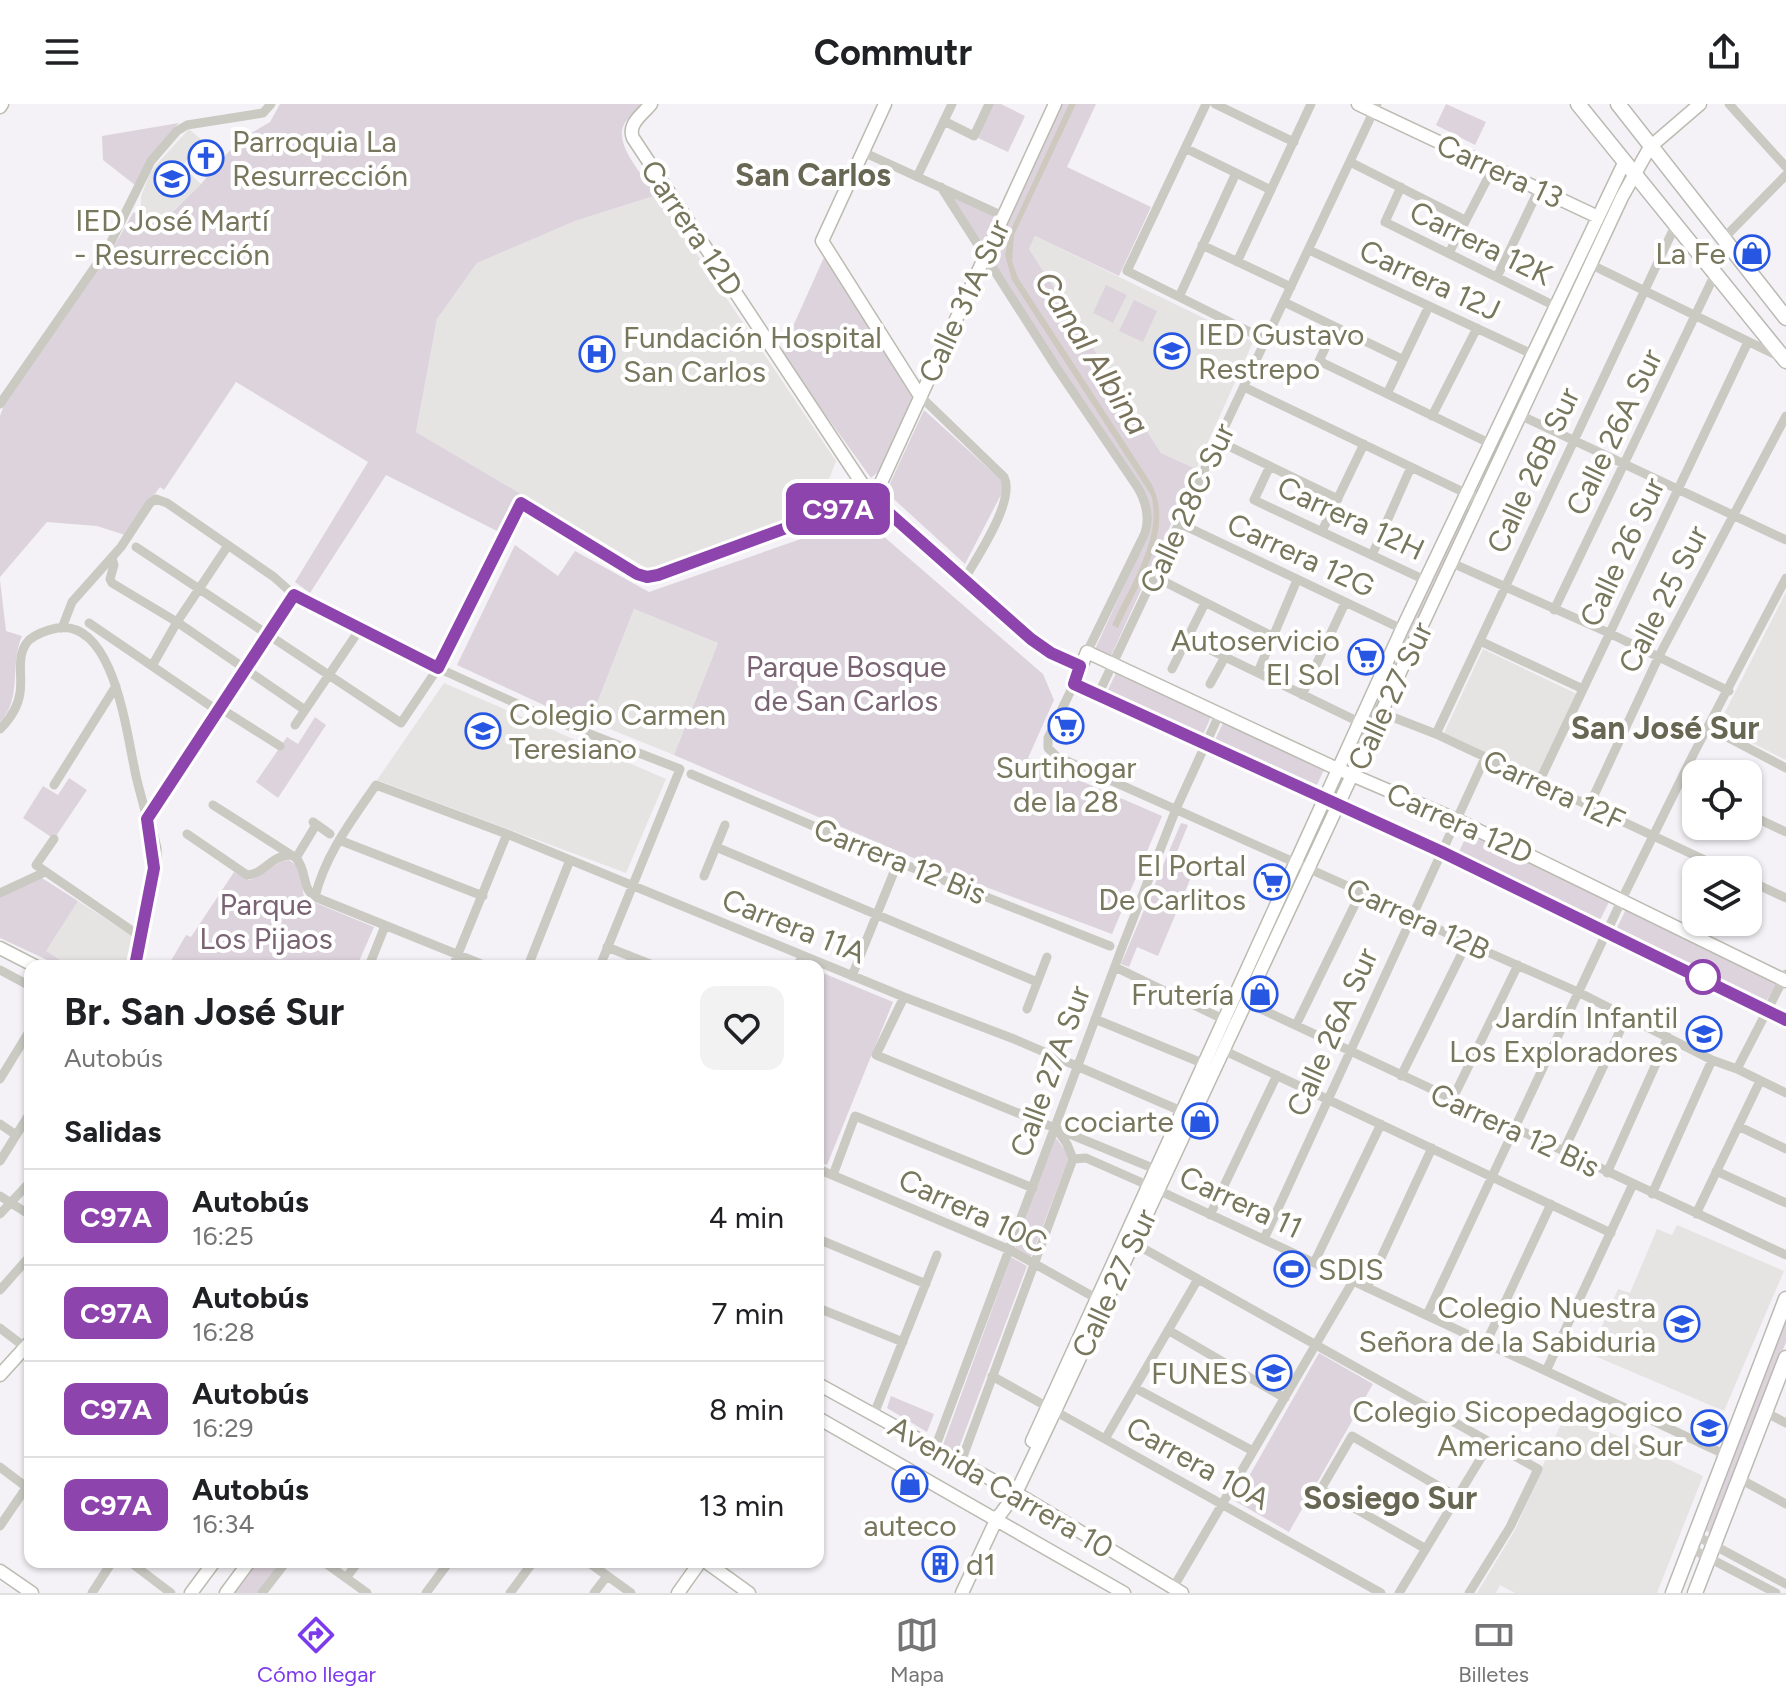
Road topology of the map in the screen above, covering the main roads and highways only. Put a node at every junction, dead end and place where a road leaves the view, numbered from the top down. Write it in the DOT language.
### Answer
graph roads {
  1 [pos="1578,104"];
  2 [pos="1618,104"];
  3 [pos="1784,309"];
  4 [pos="1785,360"];
  5 [pos="1786,1299"];
  6 [pos="1786,1358"];
  7 [pos="1673,1593"];
  8 [pos="1695,1593"];
  1 -- 4 [label="main road"];
  2 -- 3 [label="main road"];
  5 -- 7 [label="main road"];
  6 -- 8 [label="main road"];
}
